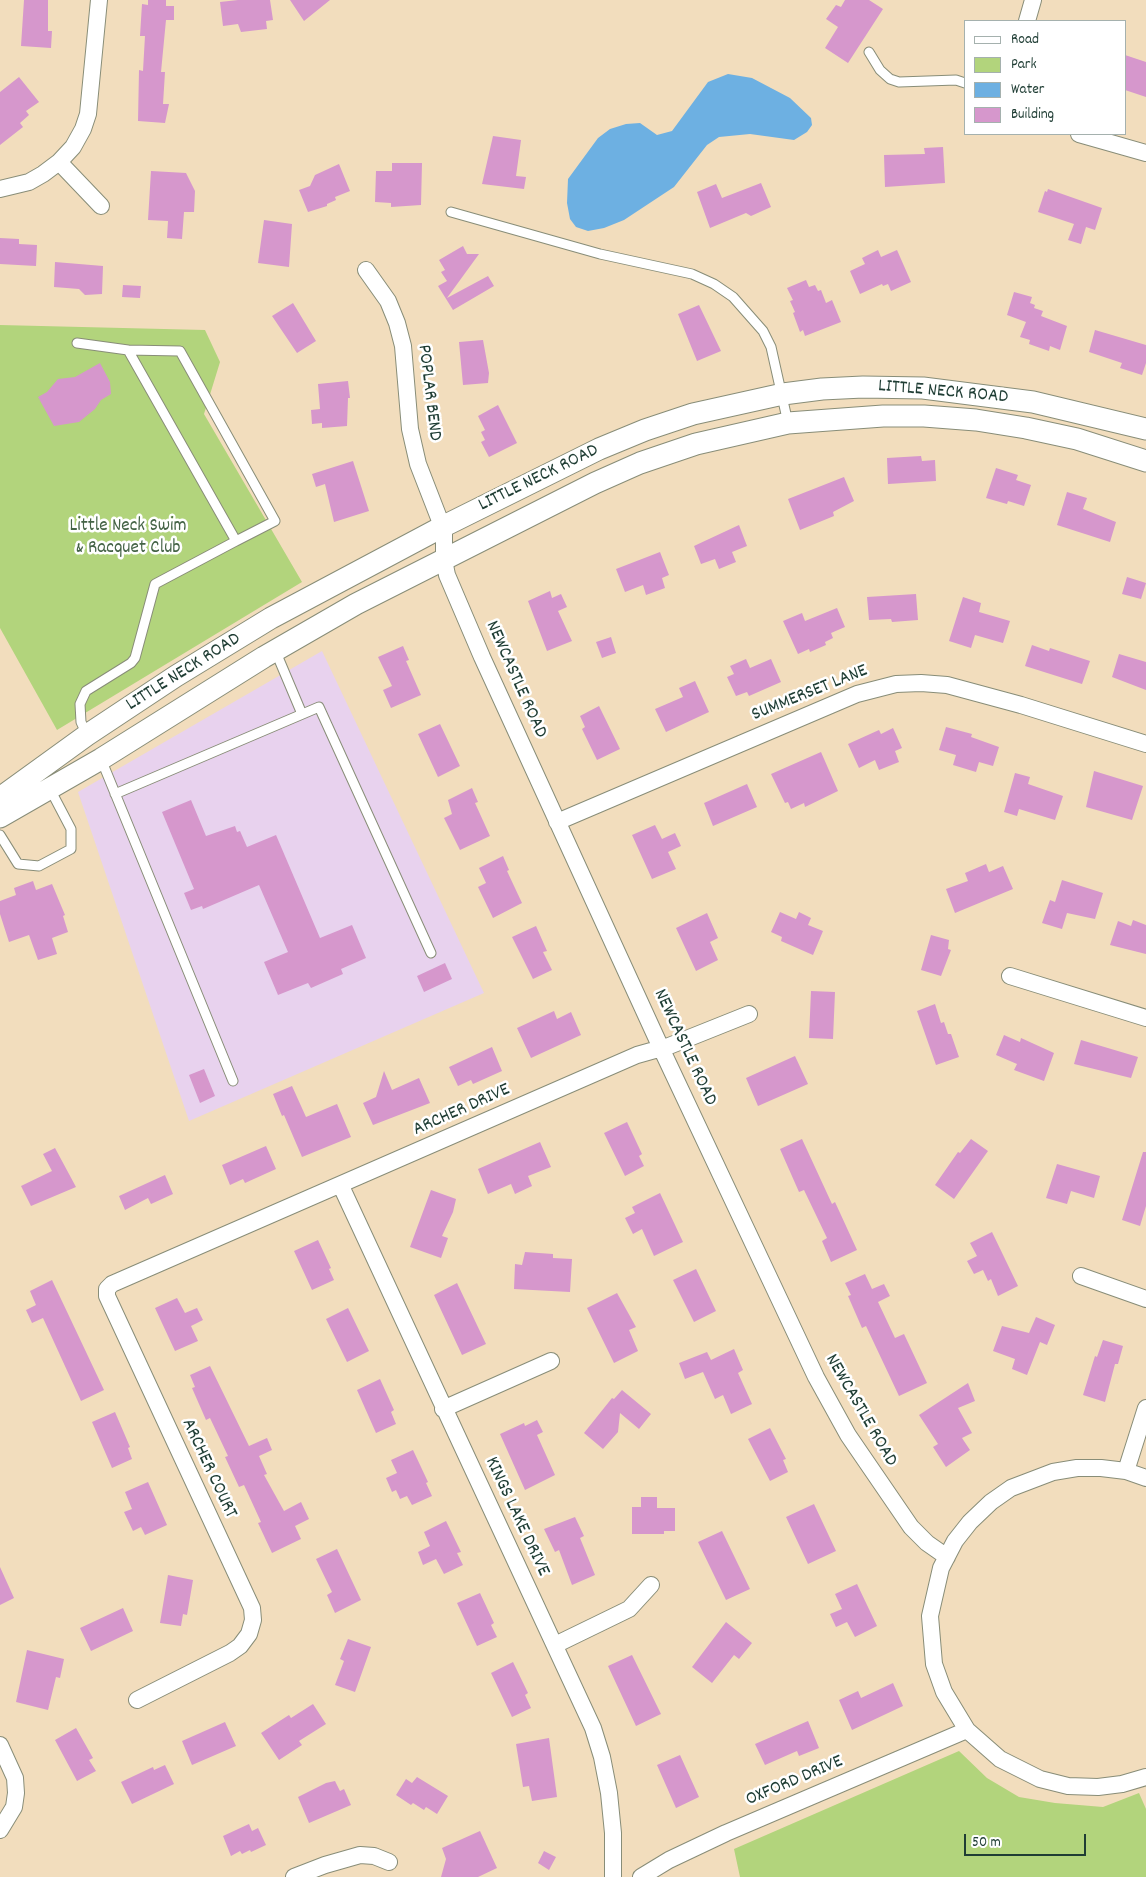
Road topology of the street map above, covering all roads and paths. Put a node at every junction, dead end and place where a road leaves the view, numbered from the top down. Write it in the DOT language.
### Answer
graph roads {
  1 [pos="99,0"];
  2 [pos="1033,0"];
  3 [pos="1027,20"];
  4 [pos="868,52"];
  5 [pos="964,83"];
  6 [pos="1083,135"];
  7 [pos="1146,153"];
  8 [pos="59,162"];
  9 [pos="0,190"];
  10 [pos="101,206"];
  11 [pos="451,212"];
  12 [pos="366,270"];
  13 [pos="78,343"];
  14 [pos="128,350"];
  15 [pos="783,394"];
  16 [pos="788,423"];
  17 [pos="1146,429"];
  18 [pos="1146,461"];
  19 [pos="442,527"];
  20 [pos="236,541"];
  21 [pos="444,560"];
  22 [pos="275,650"];
  23 [pos="302,714"];
  24 [pos="87,735"];
  25 [pos="1146,744"];
  26 [pos="101,759"];
  27 [pos="50,789"];
  28 [pos="115,794"];
  29 [pos="0,798"];
  30 [pos="0,817"];
  31 [pos="557,822"];
  32 [pos="0,835"];
  33 [pos="431,953"];
  34 [pos="1010,976"];
  35 [pos="749,1014"];
  36 [pos="1146,1018"];
  37 [pos="661,1048"];
  38 [pos="233,1081"];
  39 [pos="340,1186"];
  40 [pos="193,1249"];
  41 [pos="1081,1276"];
  42 [pos="1146,1299"];
  43 [pos="551,1361"];
  44 [pos="1146,1408"];
  45 [pos="443,1409"];
  46 [pos="1126,1471"];
  47 [pos="1146,1478"];
  48 [pos="946,1557"];
  49 [pos="651,1585"];
  50 [pos="555,1645"];
  51 [pos="136,1700"];
  52 [pos="967,1730"];
  53 [pos="0,1745"];
  54 [pos="1146,1777"];
  55 [pos="0,1830"];
  56 [pos="389,1862"];
  57 [pos="294,1877"];
  58 [pos="614,1877"];
  59 [pos="641,1877"];
  1 -- 8 [label="street"];
  2 -- 3 [label="street"];
  4 -- 5 [label="lane"];
  6 -- 7 [label="street"];
  8 -- 9 [label="street"];
  8 -- 10 [label="street"];
  11 -- 15 [label="lane"];
  12 -- 19 [label="street, POPLAR BEND"];
  13 -- 14 [label="lane"];
  14 -- 20 [label="lane"];
  14 -- 20 [label="lane"];
  15 -- 16 [label="lane"];
  15 -- 17 [label="street, LITTLE NECK ROAD"];
  15 -- 19 [label="street, LITTLE NECK ROAD"];
  16 -- 18 [label="street, LITTLE NECK ROAD"];
  16 -- 21 [label="street, LITTLE NECK ROAD"];
  19 -- 21 [label="street, NEWCASTLE ROAD"];
  19 -- 24 [label="street, LITTLE NECK ROAD"];
  20 -- 24 [label="lane"];
  21 -- 22 [label="street, LITTLE NECK ROAD"];
  21 -- 31 [label="street, NEWCASTLE ROAD"];
  22 -- 23 [label="lane"];
  22 -- 26 [label="street, LITTLE NECK ROAD"];
  23 -- 28 [label="lane"];
  23 -- 33 [label="lane"];
  24 -- 26 [label="street"];
  24 -- 29 [label="street, LITTLE NECK ROAD"];
  25 -- 31 [label="street, SUMMERSET LANE"];
  26 -- 27 [label="street, LITTLE NECK ROAD"];
  26 -- 28 [label="lane"];
  27 -- 30 [label="street, LITTLE NECK ROAD"];
  27 -- 32 [label="lane"];
  28 -- 38 [label="lane"];
  31 -- 37 [label="street, NEWCASTLE ROAD"];
  34 -- 36 [label="street"];
  35 -- 37 [label="street, ARCHER DRIVE"];
  37 -- 39 [label="street, ARCHER DRIVE"];
  37 -- 48 [label="street, NEWCASTLE ROAD"];
  39 -- 40 [label="street, ARCHER DRIVE"];
  39 -- 45 [label="street, KINGS LAKE DRIVE"];
  40 -- 51 [label="street, ARCHER COURT"];
  41 -- 42 [label="street"];
  43 -- 45 [label="street"];
  44 -- 46 [label="street"];
  45 -- 50 [label="street, KINGS LAKE DRIVE"];
  46 -- 47 [label="street"];
  46 -- 48 [label="street"];
  48 -- 52 [label="street"];
  49 -- 50 [label="street"];
  50 -- 58 [label="street, KINGS LAKE DRIVE"];
  52 -- 54 [label="street"];
  52 -- 59 [label="street, OXFORD DRIVE"];
  53 -- 55 [label="street"];
  56 -- 57 [label="street"];
}
